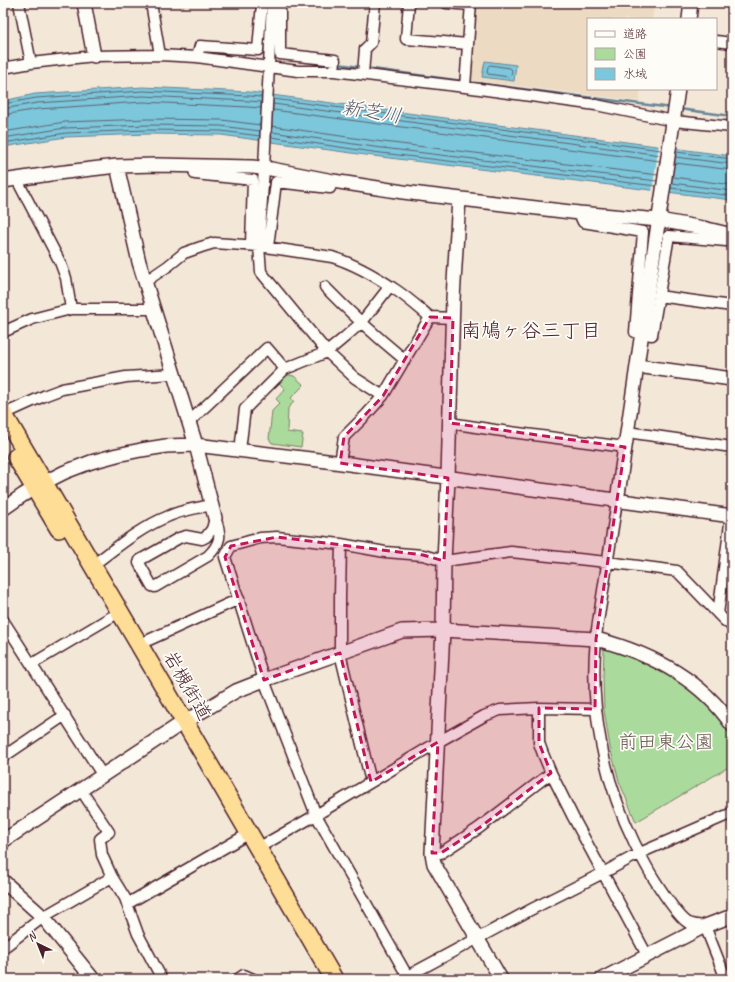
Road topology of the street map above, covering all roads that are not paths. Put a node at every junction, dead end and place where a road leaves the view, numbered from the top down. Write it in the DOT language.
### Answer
graph roads {
  1 [pos="19,3"];
  2 [pos="84,3"];
  3 [pos="151,3"];
  4 [pos="262,3"];
  5 [pos="272,3"];
  6 [pos="280,3"];
  7 [pos="375,3"];
  8 [pos="409,3"];
  9 [pos="446,3"];
  10 [pos="691,3"];
  11 [pos="471,4"];
  12 [pos="689,18"];
  13 [pos="717,41"];
  14 [pos="732,43"];
  15 [pos="468,44"];
  16 [pos="160,55"];
  17 [pos="94,56"];
  18 [pos="197,57"];
  19 [pos="31,63"];
  20 [pos="269,67"];
  21 [pos="3,68"];
  22 [pos="334,71"];
  23 [pos="363,74"];
  24 [pos="465,87"];
  25 [pos="678,90"];
  26 [pos="673,124"];
  27 [pos="732,127"];
  28 [pos="117,166"];
  29 [pos="193,166"];
  30 [pos="264,168"];
  31 [pos="16,178"];
  32 [pos="3,181"];
  33 [pos="334,181"];
  34 [pos="459,199"];
  35 [pos="579,213"];
  36 [pos="659,217"];
  37 [pos="732,235"];
  38 [pos="259,246"];
  39 [pos="146,281"];
  40 [pos="390,286"];
  41 [pos="325,287"];
  42 [pos="658,296"];
  43 [pos="732,306"];
  44 [pos="71,309"];
  45 [pos="154,309"];
  46 [pos="430,317"];
  47 [pos="453,318"];
  48 [pos="362,322"];
  49 [pos="3,332"];
  50 [pos="642,334"];
  51 [pos="327,352"];
  52 [pos="404,360"];
  53 [pos="637,366"];
  54 [pos="285,369"];
  55 [pos="174,374"];
  56 [pos="732,379"];
  57 [pos="383,396"];
  58 [pos="3,414"];
  59 [pos="189,422"];
  60 [pos="450,423"];
  61 [pos="627,432"];
  62 [pos="3,434"];
  63 [pos="196,445"];
  64 [pos="625,447"];
  65 [pos="732,447"];
  66 [pos="240,450"];
  67 [pos="340,463"];
  68 [pos="448,478"];
  69 [pos="40,485"];
  70 [pos="617,501"];
  71 [pos="3,509"];
  72 [pos="213,512"];
  73 [pos="732,516"];
  74 [pos="202,539"];
  75 [pos="341,544"];
  76 [pos="208,556"];
  77 [pos="444,561"];
  78 [pos="608,562"];
  79 [pos="93,565"];
  80 [pos="728,580"];
  81 [pos="239,599"];
  82 [pos="718,614"];
  83 [pos="111,617"];
  84 [pos="3,620"];
  85 [pos="732,626"];
  86 [pos="443,630"];
  87 [pos="6,631"];
  88 [pos="596,639"];
  89 [pos="140,644"];
  90 [pos="340,653"];
  91 [pos="32,664"];
  92 [pos="264,680"];
  93 [pos="539,708"];
  94 [pos="595,709"];
  95 [pos="65,715"];
  96 [pos="180,725"];
  97 [pos="732,725"];
  98 [pos="438,742"];
  99 [pos="3,758"];
  100 [pos="551,773"];
  101 [pos="102,776"];
  102 [pos="371,782"];
  103 [pos="81,790"];
  104 [pos="732,813"];
  105 [pos="316,815"];
  106 [pos="241,838"];
  107 [pos="3,841"];
  108 [pos="258,848"];
  109 [pos="432,853"];
  110 [pos="640,853"];
  111 [pos="603,873"];
  112 [pos="112,877"];
  113 [pos="3,881"];
  114 [pos="127,904"];
  115 [pos="732,916"];
  116 [pos="43,917"];
  117 [pos="705,926"];
  118 [pos="478,939"];
  119 [pos="3,948"];
  120 [pos="647,956"];
  121 [pos="406,978"];
  122 [pos="93,979"];
  123 [pos="162,979"];
  124 [pos="238,979"];
  125 [pos="253,979"];
  126 [pos="323,979"];
  127 [pos="334,979"];
  128 [pos="501,979"];
  129 [pos="602,979"];
  130 [pos="726,979"];
  1 -- 19 [label="street"];
  2 -- 17 [label="street"];
  3 -- 16 [label="street"];
  4 -- 18 [label="street"];
  5 -- 20 [label="street"];
  6 -- 22 [label="street"];
  7 -- 23 [label="street"];
  8 -- 15 [label="street"];
  9 -- 11 [label="street"];
  10 -- 12 [label="street"];
  11 -- 15 [label="street"];
  13 -- 14 [label="street"];
  15 -- 24 [label="street"];
  16 -- 17 [label="street"];
  16 -- 18 [label="street"];
  17 -- 19 [label="street"];
  18 -- 20 [label="street"];
  19 -- 21 [label="street"];
  20 -- 22 [label="street"];
  20 -- 30 [label="street"];
  22 -- 23 [label="street"];
  23 -- 24 [label="street"];
  24 -- 26 [label="street"];
  25 -- 26 [label="street"];
  26 -- 27 [label="street"];
  26 -- 36 [label="street"];
  28 -- 29 [label="street"];
  28 -- 31 [label="street"];
  28 -- 39 [label="street"];
  29 -- 30 [label="street"];
  29 -- 38 [label="street"];
  30 -- 33 [label="street"];
  30 -- 38 [label="street"];
  31 -- 32 [label="street"];
  31 -- 44 [label="street"];
  33 -- 34 [label="street"];
  33 -- 38 [label="street"];
  34 -- 35 [label="street"];
  34 -- 47 [label="street"];
  35 -- 36 [label="street"];
  35 -- 50 [label="street"];
  36 -- 37 [label="street"];
  36 -- 50 [label="street"];
  37 -- 42 [label="street"];
  38 -- 39 [label="street"];
  38 -- 40 [label="street"];
  38 -- 51 [label="street"];
  39 -- 45 [label="street"];
  40 -- 46 [label="street"];
  40 -- 48 [label="street"];
  41 -- 48 [label="street"];
  42 -- 43 [label="street"];
  42 -- 50 [label="street"];
  44 -- 45 [label="street"];
  44 -- 49 [label="street"];
  45 -- 55 [label="street"];
  46 -- 47 [label="street"];
  46 -- 52 [label="street"];
  47 -- 60 [label="street"];
  48 -- 51 [label="street"];
  48 -- 52 [label="street"];
  50 -- 53 [label="street"];
  51 -- 54 [label="street"];
  51 -- 57 [label="street"];
  52 -- 57 [label="street"];
  53 -- 56 [label="street"];
  53 -- 61 [label="street"];
  54 -- 59 [label="street"];
  54 -- 66 [label="street"];
  55 -- 58 [label="street"];
  55 -- 59 [label="street"];
  57 -- 67 [label="street"];
  58 -- 69 [label="highway, 岩槻街道"];
  59 -- 63 [label="street"];
  60 -- 64 [label="street"];
  60 -- 68 [label="street"];
  61 -- 64 [label="street"];
  61 -- 65 [label="street"];
  62 -- 69 [label="highway, 岩槻街道"];
  63 -- 66 [label="street"];
  63 -- 69 [label="street"];
  63 -- 72 [label="street"];
  64 -- 70 [label="street"];
  66 -- 67 [label="street"];
  67 -- 68 [label="street"];
  68 -- 70 [label="street"];
  68 -- 77 [label="street"];
  69 -- 71 [label="street"];
  69 -- 79 [label="highway, 岩槻街道"];
  69 -- 83 [label="highway, 岩槻街道"];
  70 -- 73 [label="street"];
  70 -- 78 [label="street"];
  72 -- 74 [label="street"];
  72 -- 76 [label="street"];
  72 -- 79 [label="street"];
  73 -- 80 [label="street"];
  74 -- 76 [label="street"];
  74 -- 76 [label="street"];
  75 -- 77 [label="street"];
  75 -- 81 [label="street"];
  75 -- 90 [label="street"];
  77 -- 78 [label="street"];
  77 -- 86 [label="street"];
  78 -- 82 [label="street"];
  78 -- 88 [label="street"];
  79 -- 89 [label="highway, 岩槻街道"];
  80 -- 82 [label="street"];
  81 -- 89 [label="street"];
  81 -- 92 [label="street"];
  82 -- 85 [label="street"];
  83 -- 91 [label="street"];
  83 -- 96 [label="highway, 岩槻街道"];
  84 -- 87 [label="street"];
  86 -- 88 [label="street"];
  86 -- 90 [label="street"];
  86 -- 98 [label="street"];
  87 -- 91 [label="street"];
  88 -- 94 [label="street"];
  88 -- 97 [label="street"];
  89 -- 96 [label="highway, 岩槻街道"];
  90 -- 92 [label="street"];
  90 -- 102 [label="street"];
  91 -- 95 [label="street"];
  92 -- 96 [label="street"];
  92 -- 105 [label="street"];
  93 -- 94 [label="street"];
  93 -- 98 [label="street"];
  93 -- 100 [label="street"];
  94 -- 110 [label="street"];
  95 -- 99 [label="street"];
  95 -- 101 [label="street"];
  96 -- 101 [label="street"];
  96 -- 106 [label="highway, 岩槻街道"];
  96 -- 108 [label="highway, 岩槻街道"];
  98 -- 102 [label="street"];
  98 -- 109 [label="street"];
  100 -- 109 [label="street"];
  100 -- 111 [label="street"];
  101 -- 103 [label="street"];
  102 -- 105 [label="street"];
  103 -- 107 [label="street"];
  103 -- 112 [label="street"];
  104 -- 110 [label="street"];
  105 -- 108 [label="street"];
  105 -- 121 [label="street"];
  106 -- 114 [label="street"];
  106 -- 126 [label="highway, 岩槻街道"];
  108 -- 127 [label="highway, 岩槻街道"];
  109 -- 118 [label="street"];
  110 -- 111 [label="street"];
  110 -- 117 [label="street"];
  111 -- 118 [label="street"];
  111 -- 120 [label="street"];
  112 -- 114 [label="street"];
  112 -- 116 [label="street"];
  113 -- 116 [label="street"];
  114 -- 123 [label="street"];
  115 -- 117 [label="street"];
  116 -- 119 [label="street"];
  116 -- 122 [label="street"];
  117 -- 120 [label="street"];
  117 -- 130 [label="street"];
  118 -- 121 [label="street"];
  118 -- 128 [label="street"];
  120 -- 129 [label="street"];
  124 -- 125 [label="street"];
}
